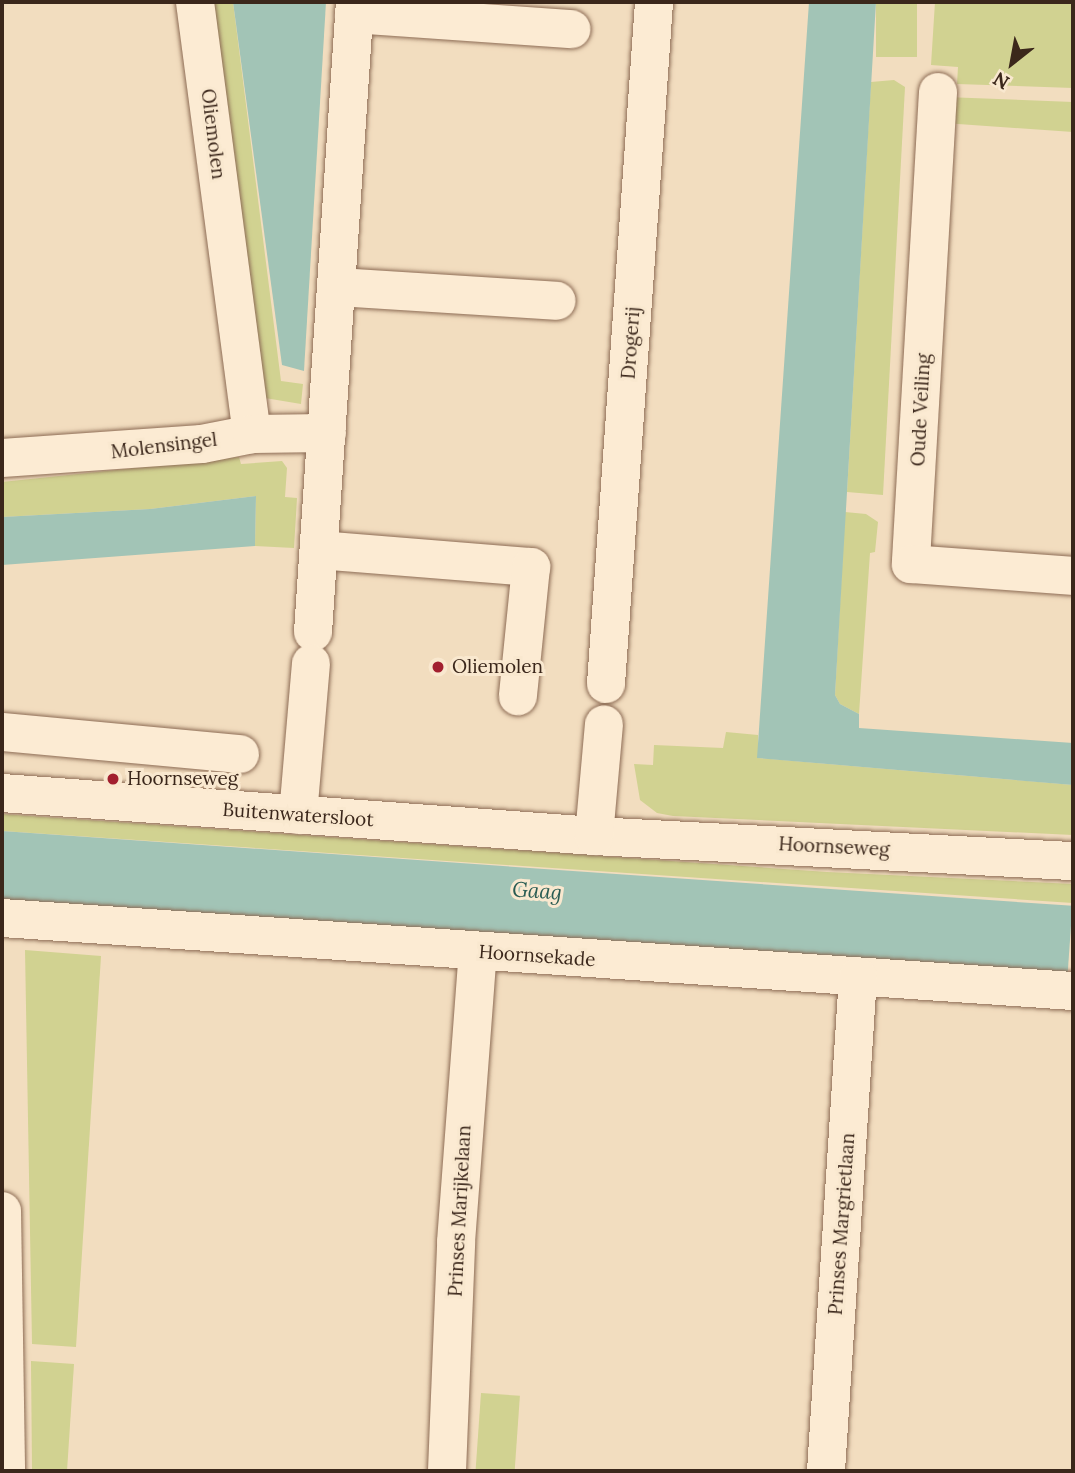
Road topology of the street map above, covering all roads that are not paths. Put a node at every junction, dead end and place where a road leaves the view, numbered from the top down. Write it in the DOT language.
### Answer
graph roads {
  1 [pos="195,2"];
  2 [pos="653,2"];
  3 [pos="354,8"];
  4 [pos="571,29"];
  5 [pos="937,92"];
  6 [pos="337,286"];
  7 [pos="557,301"];
  8 [pos="327,433"];
  9 [pos="252,434"];
  10 [pos="2,458"];
  11 [pos="319,550"];
  12 [pos="1073,576"];
  13 [pos="606,684"];
  14 [pos="518,696"];
  15 [pos="604,724"];
  16 [pos="2,732"];
  17 [pos="240,754"];
  18 [pos="2,793"];
  19 [pos="298,815"];
  20 [pos="594,836"];
  21 [pos="1073,860"];
  22 [pos="2,918"];
  23 [pos="478,952"];
  24 [pos="858,976"];
  25 [pos="1073,991"];
  26 [pos="2,1211"];
  27 [pos="6,1471"];
  28 [pos="447,1471"];
  29 [pos="826,1471"];
  1 -- 9 [label="street, Oliemolen"];
  2 -- 13 [label="street, Drogerij"];
  3 -- 4 [label="street"];
  3 -- 6 [label="street"];
  5 -- 12 [label="street, Oude Veiling"];
  6 -- 7 [label="street"];
  6 -- 8 [label="street"];
  8 -- 9 [label="street, Molensingel"];
  8 -- 11 [label="street"];
  9 -- 10 [label="street, Molensingel"];
  11 -- 14 [label="street"];
  11 -- 19 [label="street"];
  15 -- 20 [label="street"];
  16 -- 17 [label="street"];
  18 -- 19 [label="street, Buitenwatersloot"];
  19 -- 20 [label="street, Buitenwatersloot"];
  20 -- 21 [label="street, Hoornseweg"];
  22 -- 23 [label="street, Hoornsekade"];
  23 -- 24 [label="street, Hoornsekade"];
  23 -- 28 [label="street, Prinses Marijkelaan"];
  24 -- 25 [label="street, Hoornsekade"];
  24 -- 29 [label="street, Prinses Margrietlaan"];
  26 -- 27 [label="street"];
}
